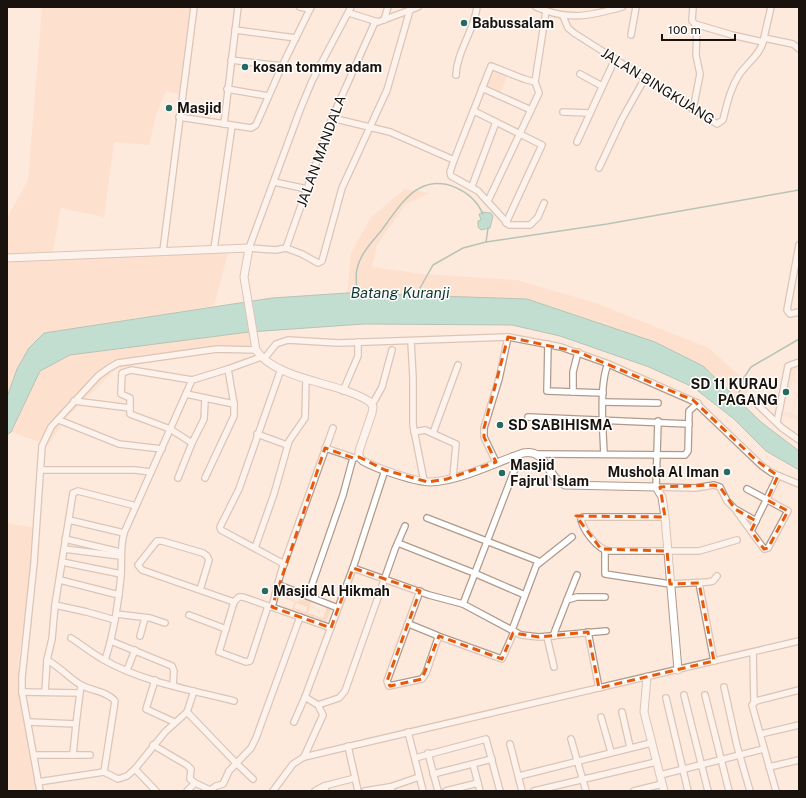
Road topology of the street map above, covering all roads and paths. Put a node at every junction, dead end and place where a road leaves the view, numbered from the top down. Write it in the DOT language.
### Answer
graph roads {
  1 [pos="194,7"];
  2 [pos="238,7"];
  3 [pos="300,7"];
  4 [pos="352,7"];
  5 [pos="388,7"];
  6 [pos="418,7"];
  7 [pos="477,7"];
  8 [pos="536,7"];
  9 [pos="622,7"];
  10 [pos="636,7"];
  11 [pos="693,7"];
  12 [pos="771,7"];
  13 [pos="311,8"];
  14 [pos="410,10"];
  15 [pos="546,11"];
  16 [pos="349,13"];
  17 [pos="563,16"];
  18 [pos="384,20"];
  19 [pos="375,22"];
  20 [pos="698,25"];
  21 [pos="235,30"];
  22 [pos="631,35"];
  23 [pos="296,38"];
  24 [pos="764,40"];
  25 [pos="799,48"];
  26 [pos="615,59"];
  27 [pos="231,60"];
  28 [pos="282,66"];
  29 [pos="580,74"];
  30 [pos="456,75"];
  31 [pos="646,78"];
  32 [pos="535,82"];
  33 [pos="602,86"];
  34 [pos="482,88"];
  35 [pos="227,89"];
  36 [pos="268,96"];
  37 [pos="531,110"];
  38 [pos="693,110"];
  39 [pos="474,111"];
  40 [pos="563,112"];
  41 [pos="589,113"];
  42 [pos="179,117"];
  43 [pos="332,118"];
  44 [pos="496,122"];
  45 [pos="224,124"];
  46 [pos="232,126"];
  47 [pos="370,126"];
  48 [pos="520,133"];
  49 [pos="577,142"];
  50 [pos="454,160"];
  51 [pos="599,168"];
  52 [pos="274,182"];
  53 [pos="472,186"];
  54 [pos="307,189"];
  55 [pos="488,202"];
  56 [pos="544,203"];
  57 [pos="506,223"];
  58 [pos="799,245"];
  59 [pos="249,248"];
  60 [pos="286,248"];
  61 [pos="214,249"];
  62 [pos="163,251"];
  63 [pos="7,258"];
  64 [pos="799,312"];
  65 [pos="508,337"];
  66 [pos="411,341"];
  67 [pos="358,342"];
  68 [pos="548,344"];
  69 [pos="392,350"];
  70 [pos="578,352"];
  71 [pos="260,355"];
  72 [pos="799,362"];
  73 [pos="608,364"];
  74 [pos="458,365"];
  75 [pos="280,369"];
  76 [pos="228,370"];
  77 [pos="306,379"];
  78 [pos="192,380"];
  79 [pos="343,391"];
  80 [pos="573,392"];
  81 [pos="603,393"];
  82 [pos="186,394"];
  83 [pos="205,400"];
  84 [pos="74,401"];
  85 [pos="603,402"];
  86 [pos="754,402"];
  87 [pos="658,403"];
  88 [pos="698,403"];
  89 [pos="234,404"];
  90 [pos="372,405"];
  91 [pos="130,408"];
  92 [pos="528,417"];
  93 [pos="59,420"];
  94 [pos="603,421"];
  95 [pos="658,421"];
  96 [pos="777,422"];
  97 [pos="689,424"];
  98 [pos="332,428"];
  99 [pos="170,429"];
  100 [pos="414,432"];
  101 [pos="433,433"];
  102 [pos="257,434"];
  103 [pos="799,440"];
  104 [pos="192,442"];
  105 [pos="287,445"];
  106 [pos="325,448"];
  107 [pos="162,449"];
  108 [pos="538,454"];
  109 [pos="604,454"];
  110 [pos="657,454"];
  111 [pos="514,456"];
  112 [pos="356,458"];
  113 [pos="496,462"];
  114 [pos="41,470"];
  115 [pos="386,470"];
  116 [pos="151,472"];
  117 [pos="778,476"];
  118 [pos="453,477"];
  119 [pos="178,478"];
  120 [pos="205,478"];
  121 [pos="424,481"];
  122 [pos="799,484"];
  123 [pos="656,487"];
  124 [pos="747,489"];
  125 [pos="767,500"];
  126 [pos="136,506"];
  127 [pos="735,509"];
  128 [pos="665,517"];
  129 [pos="427,518"];
  130 [pos="68,520"];
  131 [pos="756,521"];
  132 [pos="405,526"];
  133 [pos="751,531"];
  134 [pos="124,533"];
  135 [pos="572,537"];
  136 [pos="65,539"];
  137 [pos="737,540"];
  138 [pos="485,541"];
  139 [pos="398,543"];
  140 [pos="255,548"];
  141 [pos="64,549"];
  142 [pos="605,550"];
  143 [pos="668,551"];
  144 [pos="120,554"];
  145 [pos="62,562"];
  146 [pos="284,564"];
  147 [pos="538,564"];
  148 [pos="353,568"];
  149 [pos="474,573"];
  150 [pos="121,574"];
  151 [pos="577,575"];
  152 [pos="716,576"];
  153 [pos="386,578"];
  154 [pos="60,580"];
  155 [pos="699,583"];
  156 [pos="670,584"];
  157 [pos="279,585"];
  158 [pos="200,590"];
  159 [pos="420,591"];
  160 [pos="119,595"];
  161 [pos="308,596"];
  162 [pos="525,596"];
  163 [pos="605,597"];
  164 [pos="567,600"];
  165 [pos="234,602"];
  166 [pos="463,604"];
  167 [pos="55,605"];
  168 [pos="270,607"];
  169 [pos="338,608"];
  170 [pos="189,615"];
  171 [pos="115,617"];
  172 [pos="300,617"];
  173 [pos="145,618"];
  174 [pos="165,623"];
  175 [pos="409,624"];
  176 [pos="226,628"];
  177 [pos="331,628"];
  178 [pos="513,631"];
  179 [pos="606,631"];
  180 [pos="588,632"];
  181 [pos="140,636"];
  182 [pos="438,636"];
  183 [pos="550,636"];
  184 [pos="71,638"];
  185 [pos="111,641"];
  186 [pos="799,641"];
  187 [pos="135,650"];
  188 [pos="753,652"];
  189 [pos="47,660"];
  190 [pos="105,660"];
  191 [pos="714,661"];
  192 [pos="554,668"];
  193 [pos="127,670"];
  194 [pos="678,670"];
  195 [pos="647,677"];
  196 [pos="155,680"];
  197 [pos="81,685"];
  198 [pos="173,685"];
  199 [pos="724,687"];
  200 [pos="599,688"];
  201 [pos="799,690"];
  202 [pos="194,691"];
  203 [pos="22,692"];
  204 [pos="45,692"];
  205 [pos="79,693"];
  206 [pos="684,695"];
  207 [pos="705,695"];
  208 [pos="304,697"];
  209 [pos="666,698"];
  210 [pos="234,701"];
  211 [pos="754,702"];
  212 [pos="318,705"];
  213 [pos="187,712"];
  214 [pos="622,712"];
  215 [pos="601,717"];
  216 [pos="29,722"];
  217 [pos="174,722"];
  218 [pos="294,722"];
  219 [pos="76,724"];
  220 [pos="799,725"];
  221 [pos="408,732"];
  222 [pos="761,734"];
  223 [pos="571,739"];
  224 [pos="651,743"];
  225 [pos="510,744"];
  226 [pos="154,745"];
  227 [pos="348,746"];
  228 [pos="630,747"];
  229 [pos="764,749"];
  230 [pos="611,752"];
  231 [pos="428,753"];
  232 [pos="34,755"];
  233 [pos="73,755"];
  234 [pos="90,755"];
  235 [pos="740,756"];
  236 [pos="304,757"];
  237 [pos="415,758"];
  238 [pos="492,759"];
  239 [pos="578,760"];
  240 [pos="720,760"];
  241 [pos="799,760"];
  242 [pos="656,762"];
  243 [pos="236,763"];
  244 [pos="473,764"];
  245 [pos="701,765"];
  246 [pos="770,767"];
  247 [pos="135,769"];
  248 [pos="683,770"];
  249 [pos="104,772"];
  250 [pos="433,774"];
  251 [pos="660,775"];
  252 [pos="519,776"];
  253 [pos="420,777"];
  254 [pos="253,778"];
  255 [pos="355,778"];
  256 [pos="583,779"];
  257 [pos="38,782"];
  258 [pos="478,782"];
  259 [pos="195,784"];
  260 [pos="325,788"];
  261 [pos="663,788"];
  262 [pos="391,789"];
  263 [pos="460,789"];
  264 [pos="40,791"];
  265 [pos="156,791"];
  266 [pos="187,791"];
  267 [pos="209,791"];
  268 [pos="273,791"];
  269 [pos="315,791"];
  270 [pos="358,791"];
  271 [pos="365,791"];
  272 [pos="423,791"];
  273 [pos="438,791"];
  274 [pos="446,791"];
  275 [pos="480,791"];
  276 [pos="500,791"];
  277 [pos="522,791"];
  278 [pos="534,791"];
  279 [pos="586,791"];
  280 [pos="634,791"];
  281 [pos="688,791"];
  282 [pos="708,791"];
  283 [pos="729,791"];
  284 [pos="750,791"];
  285 [pos="776,791"];
  1 -- 42 [label="street"];
  2 -- 21 [label="street"];
  3 -- 13 [label="street"];
  4 -- 16 [label="street"];
  5 -- 18 [label="street"];
  6 -- 14 [label="street"];
  7 -- 30 [label="street"];
  8 -- 15 [label="street"];
  9 -- 17 [label="street"];
  10 -- 22 [label="street"];
  11 -- 20 [label="street"];
  12 -- 24 [label="street"];
  13 -- 23 [label="street"];
  14 -- 18 [label="street"];
  14 -- 47 [label="street"];
  15 -- 17 [label="street"];
  15 -- 32 [label="street"];
  16 -- 19 [label="street"];
  16 -- 52 [label="street"];
  17 -- 26 [label="street, JALAN BINGKUANG"];
  18 -- 19 [label="street"];
  19 -- 43 [label="street, JALAN MANDALA"];
  20 -- 24 [label="street"];
  20 -- 38 [label="street"];
  21 -- 23 [label="street"];
  21 -- 27 [label="street"];
  23 -- 28 [label="street"];
  24 -- 25 [label="street"];
  24 -- 38 [label="street, JALAN BINGKUANG"];
  26 -- 31 [label="street, JALAN BINGKUANG"];
  26 -- 33 [label="street"];
  27 -- 28 [label="street"];
  27 -- 35 [label="street"];
  28 -- 36 [label="street"];
  29 -- 33 [label="street"];
  31 -- 38 [label="street, JALAN BINGKUANG"];
  31 -- 51 [label="street"];
  32 -- 34 [label="street"];
  32 -- 37 [label="street"];
  33 -- 41 [label="street"];
  34 -- 37 [label="street"];
  34 -- 39 [label="street"];
  35 -- 36 [label="street"];
  35 -- 45 [label="street"];
  36 -- 46 [label="street"];
  37 -- 48 [label="street"];
  39 -- 44 [label="street"];
  39 -- 50 [label="street"];
  40 -- 41 [label="street"];
  41 -- 49 [label="street"];
  42 -- 45 [label="street"];
  42 -- 62 [label="street"];
  43 -- 47 [label="street"];
  43 -- 54 [label="street, JALAN MANDALA"];
  44 -- 48 [label="street"];
  44 -- 53 [label="street"];
  45 -- 46 [label="street"];
  46 -- 61 [label="street"];
  47 -- 50 [label="street"];
  47 -- 60 [label="street"];
  48 -- 55 [label="street"];
  48 -- 57 [label="street"];
  50 -- 53 [label="street"];
  52 -- 54 [label="street"];
  52 -- 59 [label="street"];
  53 -- 55 [label="street"];
  54 -- 60 [label="street, JALAN MANDALA"];
  55 -- 57 [label="street"];
  56 -- 57 [label="street"];
  58 -- 64 [label="street"];
  59 -- 60 [label="street"];
  59 -- 61 [label="street"];
  59 -- 71 [label="street"];
  61 -- 62 [label="street"];
  62 -- 63 [label="street"];
  65 -- 66 [label="street"];
  65 -- 68 [label="street"];
  65 -- 113 [label="street"];
  66 -- 67 [label="street"];
  66 -- 100 [label="street"];
  67 -- 71 [label="street"];
  67 -- 79 [label="street"];
  68 -- 70 [label="street"];
  68 -- 80 [label="street"];
  69 -- 90 [label="street"];
  70 -- 73 [label="street"];
  70 -- 80 [label="street"];
  71 -- 75 [label="street"];
  71 -- 76 [label="street"];
  71 -- 84 [label="street"];
  72 -- 96 [label="street"];
  73 -- 81 [label="street"];
  73 -- 88 [label="street"];
  74 -- 101 [label="street"];
  75 -- 77 [label="street"];
  75 -- 102 [label="street"];
  76 -- 78 [label="street"];
  76 -- 89 [label="street"];
  77 -- 79 [label="street"];
  77 -- 105 [label="street"];
  78 -- 82 [label="street"];
  78 -- 91 [label="street"];
  79 -- 90 [label="street"];
  80 -- 81 [label="street"];
  81 -- 85 [label="street"];
  82 -- 83 [label="street"];
  82 -- 99 [label="street"];
  83 -- 89 [label="street"];
  83 -- 104 [label="street"];
  84 -- 91 [label="street"];
  84 -- 93 [label="street"];
  85 -- 87 [label="street"];
  85 -- 94 [label="street"];
  86 -- 96 [label="street"];
  88 -- 97 [label="street"];
  88 -- 117 [label="street"];
  89 -- 120 [label="street"];
  90 -- 112 [label="street"];
  91 -- 99 [label="street"];
  92 -- 94 [label="street"];
  93 -- 107 [label="street"];
  93 -- 114 [label="street"];
  94 -- 95 [label="street"];
  94 -- 109 [label="street"];
  95 -- 97 [label="street"];
  95 -- 110 [label="street"];
  96 -- 103 [label="street"];
  97 -- 110 [label="street"];
  98 -- 106 [label="street"];
  99 -- 104 [label="street"];
  99 -- 107 [label="street"];
  100 -- 101 [label="street"];
  100 -- 121 [label="street"];
  101 -- 118 [label="street"];
  102 -- 105 [label="street"];
  102 -- 140 [label="street"];
  104 -- 119 [label="street"];
  105 -- 140 [label="street"];
  106 -- 112 [label="street"];
  106 -- 146 [label="street"];
  107 -- 116 [label="street"];
  108 -- 109 [label="street"];
  108 -- 111 [label="street"];
  108 -- 123 [label="street"];
  109 -- 110 [label="street"];
  110 -- 123 [label="street"];
  111 -- 113 [label="street"];
  111 -- 138 [label="street"];
  112 -- 115 [label="street"];
  112 -- 161 [label="street"];
  113 -- 118 [label="street"];
  114 -- 116 [label="street"];
  114 -- 203 [label="street"];
  115 -- 121 [label="street"];
  115 -- 148 [label="street"];
  116 -- 126 [label="street"];
  117 -- 122 [label="street"];
  117 -- 125 [label="street"];
  118 -- 121 [label="street"];
  123 -- 127 [label="street"];
  123 -- 128 [label="street"];
  124 -- 125 [label="street"];
  125 -- 131 [label="street"];
  125 -- 133 [label="street"];
  126 -- 130 [label="street"];
  126 -- 134 [label="street"];
  127 -- 131 [label="street"];
  127 -- 133 [label="street"];
  128 -- 142 [label="street"];
  128 -- 143 [label="street"];
  129 -- 138 [label="street"];
  130 -- 134 [label="street"];
  130 -- 136 [label="street"];
  131 -- 133 [label="street"];
  132 -- 139 [label="street"];
  134 -- 144 [label="street"];
  135 -- 147 [label="street"];
  136 -- 141 [label="street"];
  136 -- 144 [label="street"];
  137 -- 143 [label="street"];
  138 -- 147 [label="street"];
  138 -- 149 [label="street"];
  139 -- 149 [label="street"];
  139 -- 153 [label="street"];
  140 -- 146 [label="street"];
  141 -- 144 [label="street"];
  141 -- 145 [label="street"];
  142 -- 143 [label="street"];
  142 -- 156 [label="street"];
  143 -- 156 [label="street"];
  144 -- 150 [label="street"];
  145 -- 150 [label="street"];
  145 -- 154 [label="street"];
  146 -- 157 [label="street"];
  147 -- 162 [label="street"];
  148 -- 153 [label="street"];
  148 -- 169 [label="street"];
  149 -- 162 [label="street"];
  149 -- 166 [label="street"];
  150 -- 160 [label="street"];
  151 -- 164 [label="street"];
  152 -- 155 [label="street"];
  153 -- 159 [label="street"];
  153 -- 212 [label="street"];
  154 -- 160 [label="street"];
  154 -- 167 [label="street"];
  155 -- 156 [label="street"];
  155 -- 191 [label="street"];
  156 -- 194 [label="street"];
  157 -- 161 [label="street"];
  157 -- 168 [label="street"];
  158 -- 158 [label="street"];
  158 -- 165 [label="street"];
  159 -- 166 [label="street"];
  159 -- 175 [label="street"];
  160 -- 171 [label="street"];
  161 -- 169 [label="street"];
  162 -- 178 [label="street"];
  163 -- 164 [label="street"];
  164 -- 183 [label="street"];
  165 -- 168 [label="street"];
  165 -- 176 [label="street"];
  166 -- 178 [label="street"];
  167 -- 171 [label="street"];
  167 -- 189 [label="street"];
  168 -- 172 [label="street"];
  168 -- 176 [label="street"];
  169 -- 177 [label="street"];
  170 -- 176 [label="street"];
  171 -- 173 [label="street"];
  171 -- 185 [label="street"];
  172 -- 177 [label="street"];
  172 -- 243 [label="street"];
  173 -- 174 [label="street"];
  173 -- 181 [label="street"];
  175 -- 182 [label="street"];
  175 -- 182 [label="street"];
  177 -- 208 [label="street"];
  178 -- 182 [label="street"];
  178 -- 183 [label="street"];
  179 -- 180 [label="street"];
  180 -- 183 [label="street"];
  180 -- 200 [label="street"];
  183 -- 192 [label="street"];
  184 -- 190 [label="street"];
  185 -- 187 [label="street"];
  185 -- 190 [label="street"];
  186 -- 188 [label="street"];
  187 -- 193 [label="street"];
  187 -- 198 [label="street"];
  188 -- 191 [label="street"];
  188 -- 211 [label="street"];
  189 -- 197 [label="street"];
  189 -- 204 [label="street"];
  190 -- 193 [label="street"];
  191 -- 194 [label="street"];
  193 -- 196 [label="street"];
  194 -- 195 [label="street"];
  195 -- 200 [label="street"];
  195 -- 224 [label="street"];
  196 -- 198 [label="street"];
  196 -- 217 [label="street"];
  197 -- 205 [label="street"];
  197 -- 249 [label="street"];
  198 -- 202 [label="street"];
  199 -- 235 [label="street"];
  200 -- 221 [label="street"];
  201 -- 211 [label="street"];
  202 -- 210 [label="street"];
  202 -- 213 [label="street"];
  203 -- 204 [label="street"];
  203 -- 216 [label="street"];
  204 -- 205 [label="street"];
  205 -- 219 [label="street"];
  206 -- 245 [label="street"];
  207 -- 240 [label="street"];
  208 -- 212 [label="street"];
  208 -- 218 [label="street"];
  209 -- 248 [label="street"];
  211 -- 222 [label="street"];
  212 -- 236 [label="street"];
  213 -- 217 [label="street"];
  213 -- 243 [label="street"];
  214 -- 228 [label="street"];
  215 -- 230 [label="street"];
  216 -- 219 [label="street"];
  216 -- 232 [label="street"];
  217 -- 226 [label="street"];
  219 -- 233 [label="street"];
  220 -- 222 [label="street"];
  221 -- 227 [label="street"];
  221 -- 237 [label="street"];
  222 -- 229 [label="street"];
  223 -- 239 [label="street"];
  224 -- 228 [label="street"];
  224 -- 242 [label="street"];
  225 -- 252 [label="street"];
  226 -- 247 [label="street"];
  226 -- 259 [label="street"];
  227 -- 236 [label="street"];
  227 -- 255 [label="street"];
  228 -- 230 [label="street"];
  229 -- 235 [label="street"];
  229 -- 246 [label="street"];
  230 -- 239 [label="street"];
  231 -- 237 [label="street"];
  231 -- 238 [label="street"];
  231 -- 250 [label="street"];
  232 -- 233 [label="street"];
  232 -- 257 [label="street"];
  233 -- 234 [label="street"];
  235 -- 240 [label="street"];
  235 -- 284 [label="street"];
  236 -- 268 [label="street"];
  237 -- 253 [label="street"];
  238 -- 244 [label="street"];
  238 -- 276 [label="street"];
  239 -- 252 [label="street"];
  239 -- 256 [label="street"];
  240 -- 245 [label="street"];
  240 -- 283 [label="street"];
  241 -- 246 [label="street"];
  242 -- 251 [label="street"];
  242 -- 256 [label="street"];
  243 -- 254 [label="street"];
  243 -- 267 [label="street"];
  244 -- 250 [label="street"];
  244 -- 258 [label="street"];
  245 -- 248 [label="street"];
  245 -- 282 [label="street"];
  246 -- 285 [label="street"];
  247 -- 249 [label="street"];
  247 -- 265 [label="street"];
  248 -- 251 [label="street"];
  248 -- 281 [label="street"];
  249 -- 257 [label="street"];
  250 -- 273 [label="street"];
  251 -- 261 [label="street"];
  252 -- 277 [label="street"];
  253 -- 262 [label="street"];
  253 -- 272 [label="street"];
  255 -- 260 [label="street"];
  255 -- 270 [label="street"];
  256 -- 278 [label="street"];
  256 -- 279 [label="street"];
  257 -- 264 [label="street"];
  258 -- 263 [label="street"];
  258 -- 275 [label="street"];
  259 -- 266 [label="street"];
  259 -- 267 [label="street"];
  260 -- 269 [label="street"];
  261 -- 280 [label="street"];
  262 -- 271 [label="street"];
  263 -- 274 [label="street"];
}
